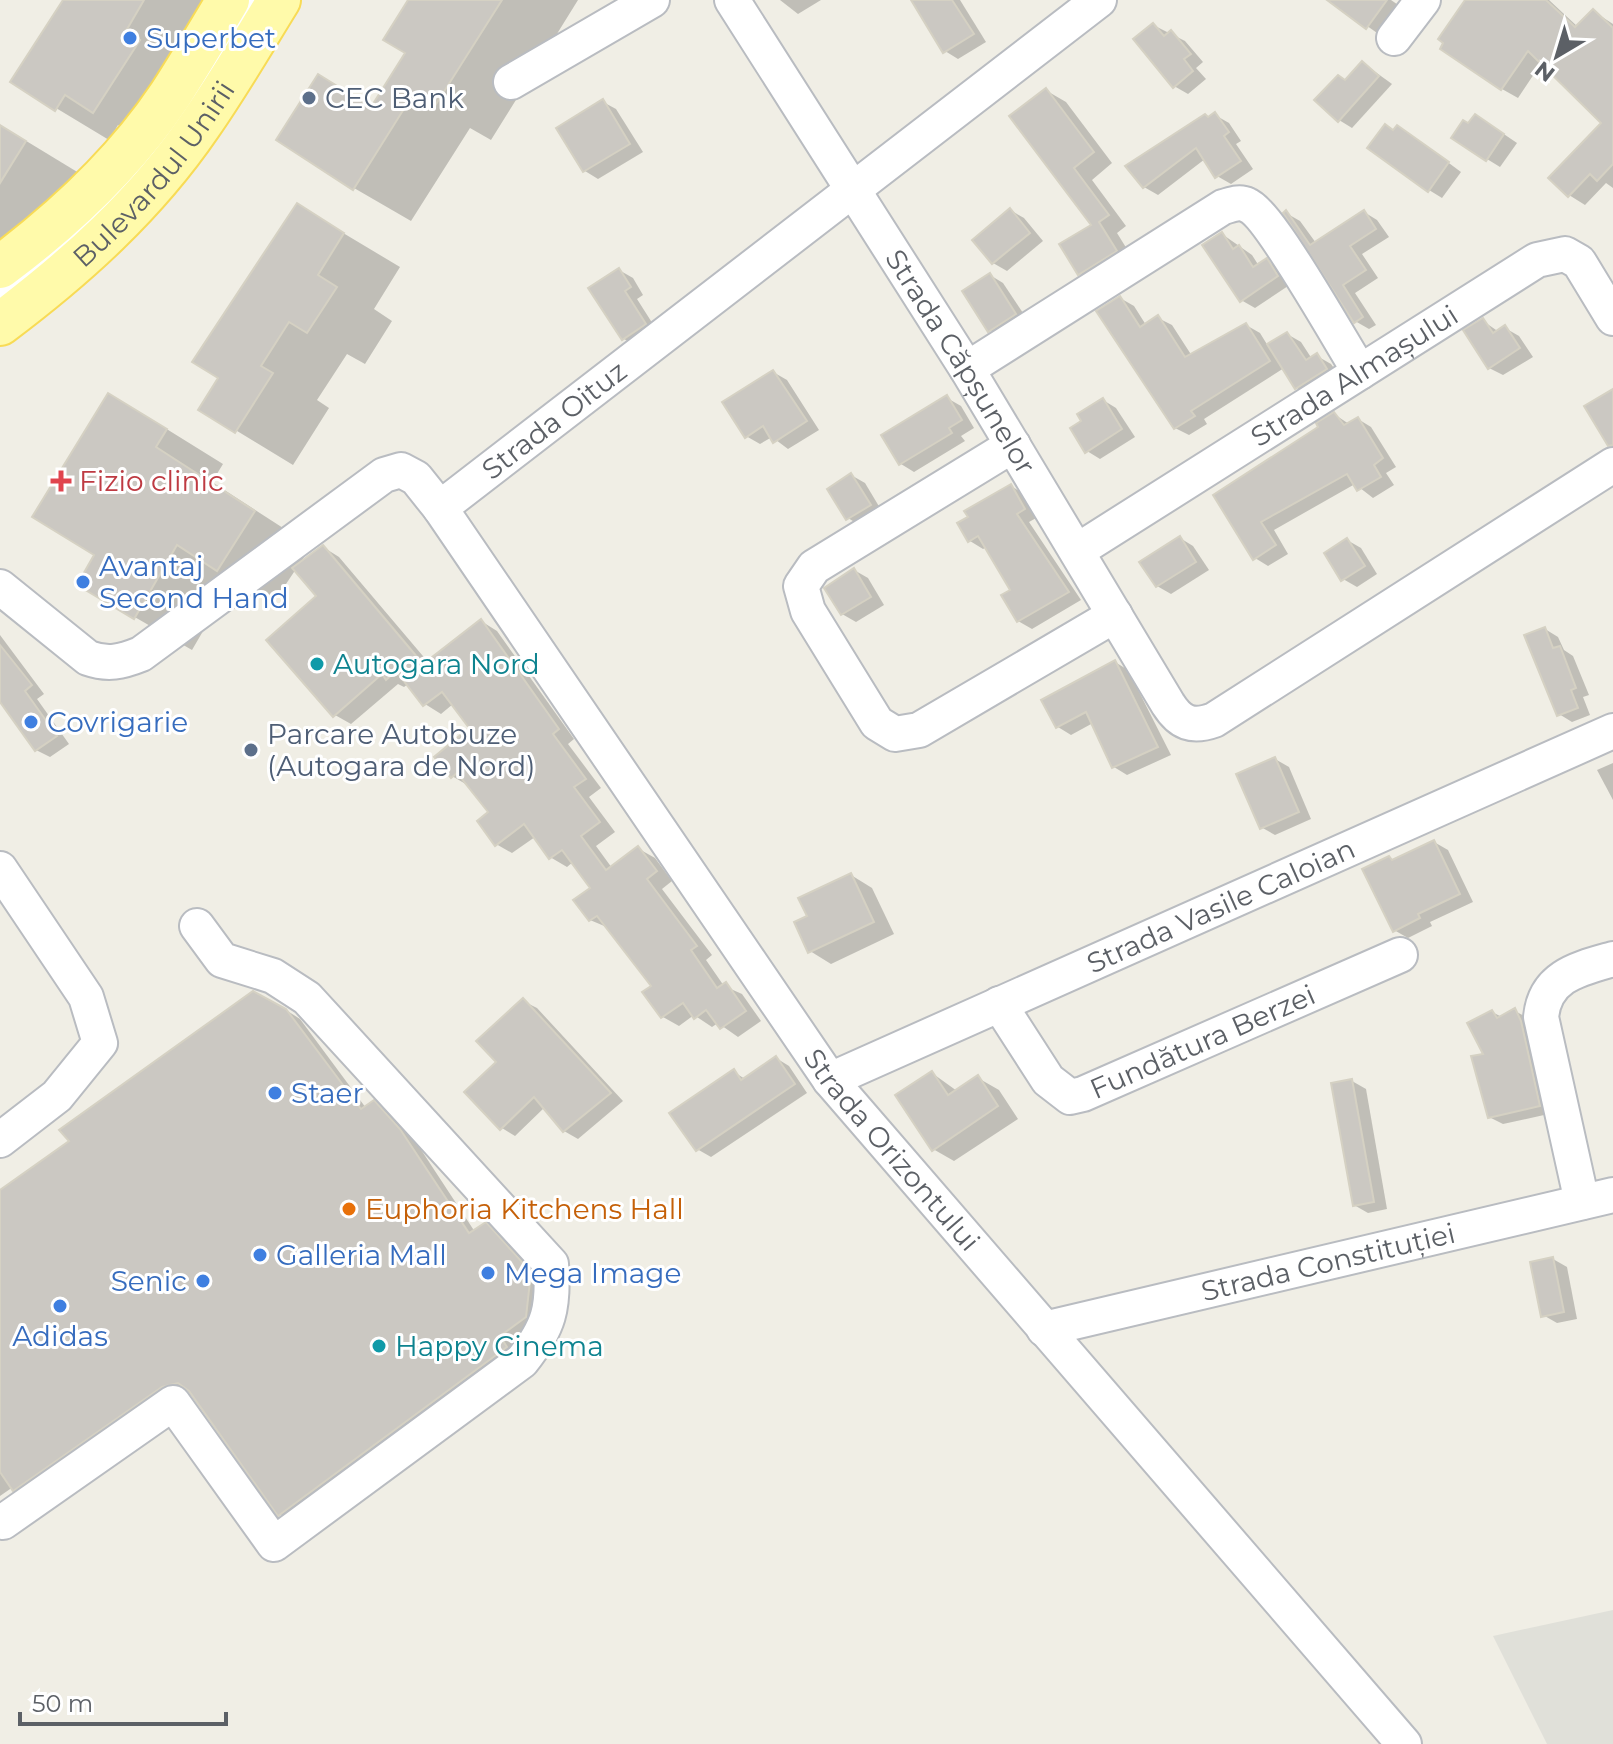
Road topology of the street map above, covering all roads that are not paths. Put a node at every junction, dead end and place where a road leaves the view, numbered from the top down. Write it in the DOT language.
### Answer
graph roads {
  1 [pos="228,0"];
  2 [pos="254,0"];
  3 [pos="279,0"];
  4 [pos="652,0"];
  5 [pos="732,0"];
  6 [pos="1099,0"];
  7 [pos="1423,0"];
  8 [pos="1394,38"];
  9 [pos="511,82"];
  10 [pos="855,191"];
  11 [pos="0,267"];
  12 [pos="0,296"];
  13 [pos="1613,318"];
  14 [pos="0,324"];
  15 [pos="967,369"];
  16 [pos="1360,372"];
  17 [pos="1013,445"];
  18 [pos="1613,465"];
  19 [pos="440,508"];
  20 [pos="1077,551"];
  21 [pos="0,587"];
  22 [pos="1115,615"];
  23 [pos="1613,731"];
  24 [pos="0,869"];
  25 [pos="197,926"];
  26 [pos="1400,955"];
  27 [pos="1613,959"];
  28 [pos="999,1004"];
  29 [pos="830,1080"];
  30 [pos="0,1140"];
  31 [pos="1598,1198"];
  32 [pos="1044,1329"];
  33 [pos="3,1522"];
  34 [pos="1404,1744"];
  1 -- 11 [label="main road, Bulevardul Unirii"];
  2 -- 12 [label="street"];
  3 -- 14 [label="main road, Bulevardul Unirii"];
  4 -- 9 [label="street"];
  5 -- 10 [label="street, Strada Căpșunelor"];
  6 -- 10 [label="street, Strada Oituz"];
  7 -- 8 [label="street"];
  10 -- 15 [label="street, Strada Căpșunelor"];
  10 -- 19 [label="street, Strada Oituz"];
  13 -- 16 [label="street, Strada Almașului"];
  15 -- 16 [label="street"];
  15 -- 17 [label="street, Strada Căpșunelor"];
  16 -- 20 [label="street, Strada Almașului"];
  17 -- 20 [label="street, Strada Căpșunelor"];
  17 -- 22 [label="street"];
  18 -- 22 [label="street, Strada Căpșunelor"];
  19 -- 21 [label="street"];
  19 -- 29 [label="street, Strada Orizontului"];
  20 -- 22 [label="street, Strada Căpșunelor"];
  23 -- 28 [label="street, Strada Vasile Caloian"];
  24 -- 30 [label="street"];
  25 -- 33 [label="street"];
  26 -- 28 [label="street, Fundătura Berzei"];
  27 -- 31 [label="street"];
  28 -- 29 [label="street, Strada Vasile Caloian"];
  29 -- 32 [label="street, Strada Orizontului"];
  31 -- 32 [label="street, Strada Constituției"];
  32 -- 34 [label="street, Strada Orizontului"];
}
